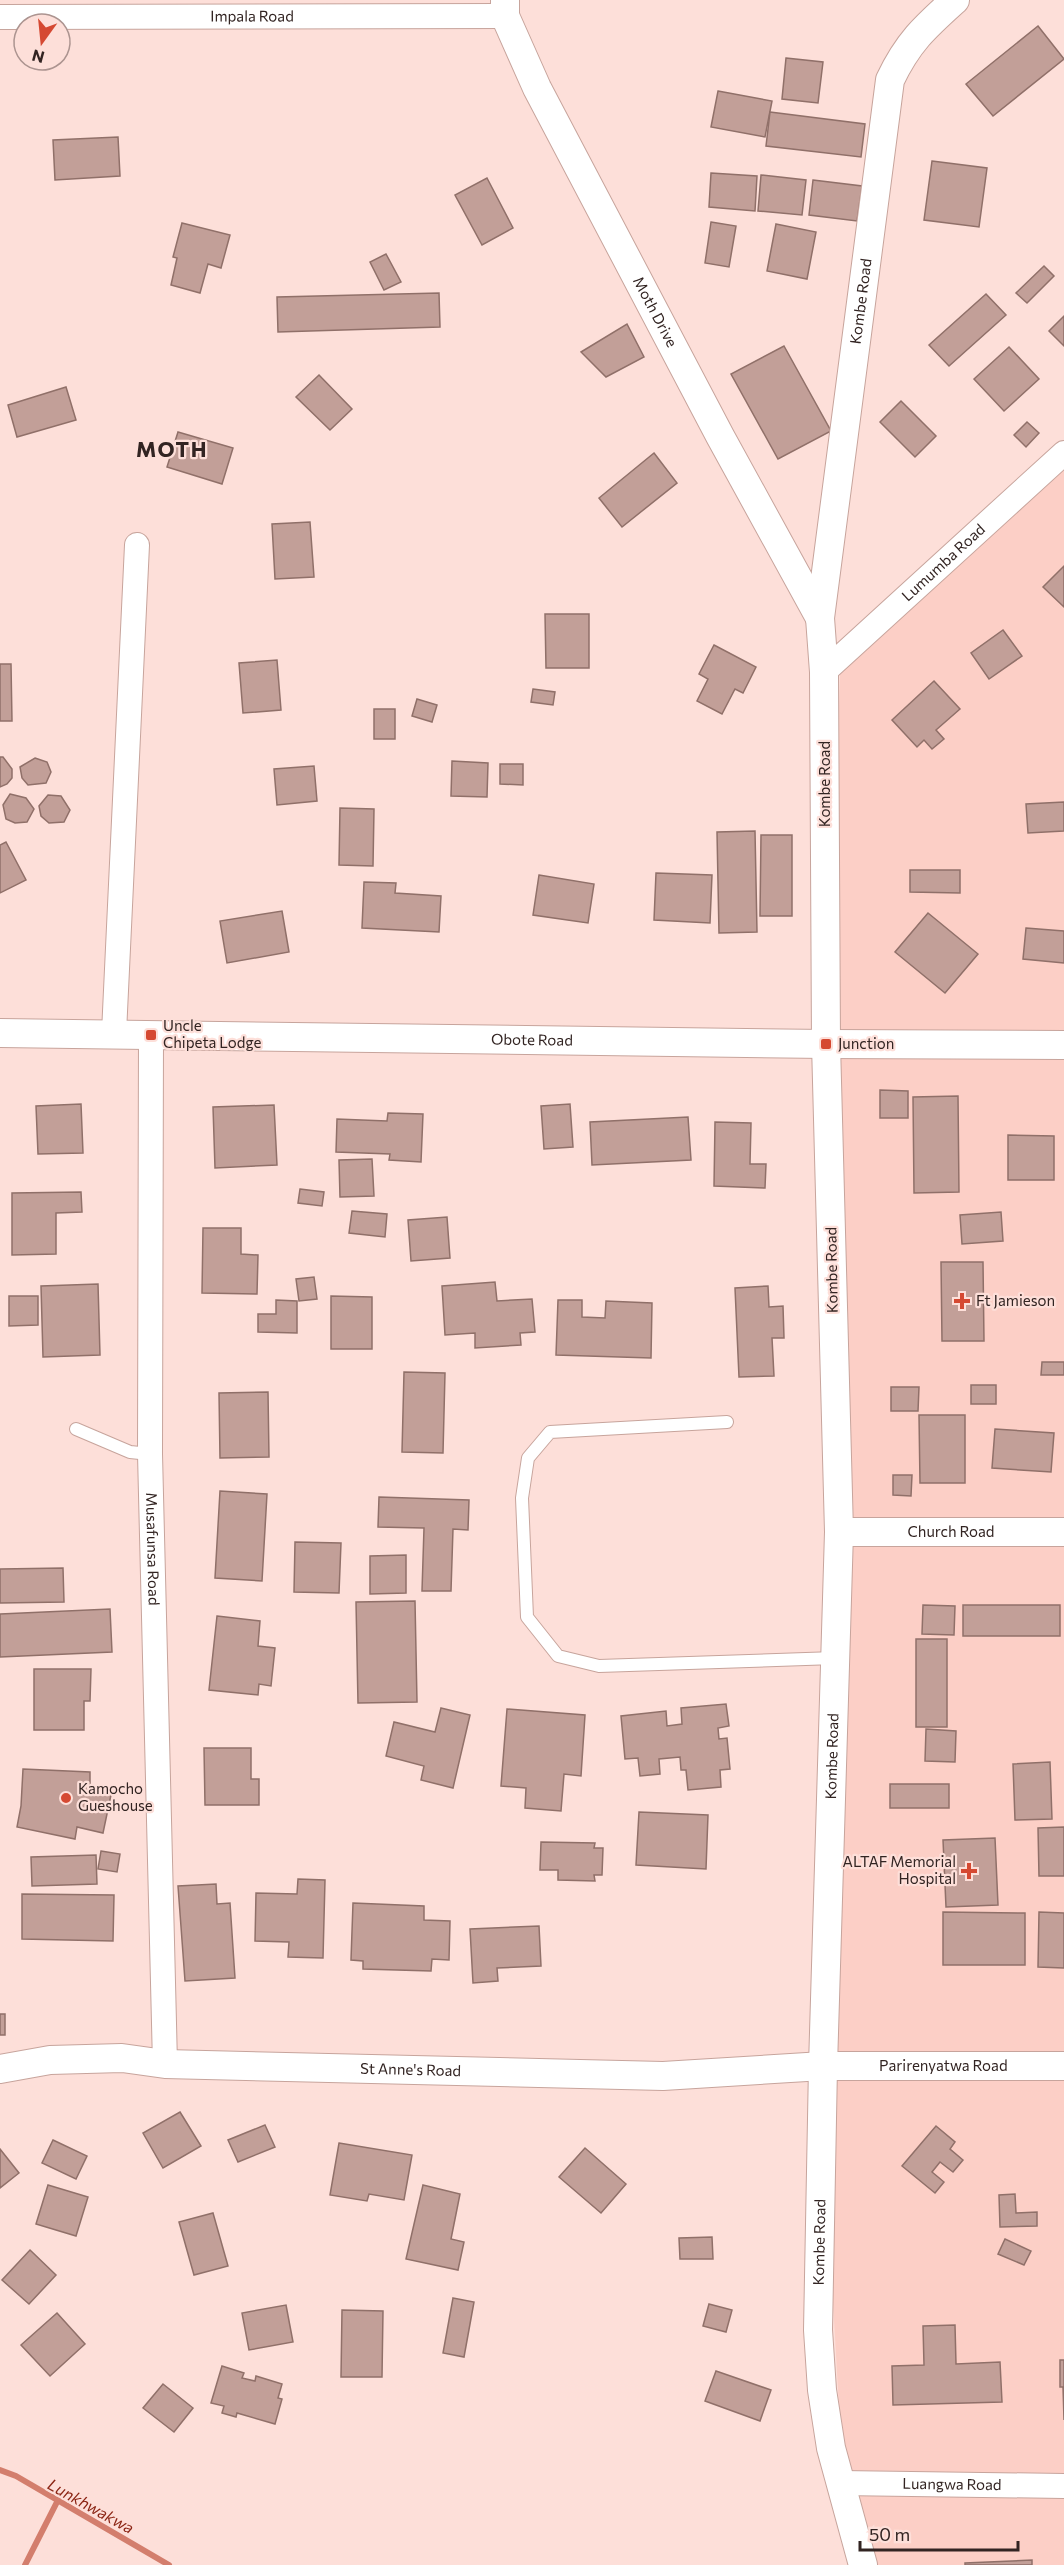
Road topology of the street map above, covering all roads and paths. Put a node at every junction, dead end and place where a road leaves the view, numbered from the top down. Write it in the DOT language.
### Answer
graph roads {
  1 [pos="955,0"];
  2 [pos="505,8"];
  3 [pos="0,17"];
  4 [pos="1064,453"];
  5 [pos="137,545"];
  6 [pos="820,618"];
  7 [pos="824,672"];
  8 [pos="0,1033"];
  9 [pos="114,1033"];
  10 [pos="151,1035"];
  11 [pos="826,1044"];
  12 [pos="1064,1045"];
  13 [pos="727,1422"];
  14 [pos="76,1429"];
  15 [pos="150,1454"];
  16 [pos="839,1532"];
  17 [pos="1064,1532"];
  18 [pos="835,1658"];
  19 [pos="165,2064"];
  20 [pos="823,2066"];
  21 [pos="1064,2066"];
  22 [pos="0,2070"];
  23 [pos="840,2483"];
  24 [pos="1064,2486"];
  25 [pos="862,2565"];
  1 -- 6 [label="street, Kombe Road"];
  2 -- 3 [label="street, Impala Road"];
  2 -- 6 [label="street, Moth Drive"];
  4 -- 7 [label="street, Lumumba Road"];
  5 -- 9 [label="street"];
  6 -- 7 [label="street, Kombe Road"];
  7 -- 11 [label="street, Kombe Road"];
  8 -- 9 [label="street, Obote Road"];
  9 -- 10 [label="street, Obote Road"];
  10 -- 11 [label="street, Obote Road"];
  10 -- 15 [label="street, Musafunsa Road"];
  11 -- 12 [label="street, Obote Road"];
  11 -- 16 [label="street, Kombe Road"];
  13 -- 18 [label="lane"];
  14 -- 15 [label="lane"];
  15 -- 19 [label="street, Musafunsa Road"];
  16 -- 17 [label="street, Church Road"];
  16 -- 18 [label="street, Kombe Road"];
  18 -- 20 [label="street, Kombe Road"];
  19 -- 20 [label="street, St Anne's Road"];
  19 -- 22 [label="street, St Anne's Road"];
  20 -- 21 [label="street, Parirenyatwa Road"];
  20 -- 23 [label="street, Kombe Road"];
  23 -- 24 [label="street, Luangwa Road"];
  23 -- 25 [label="street, Kombe Road"];
}
